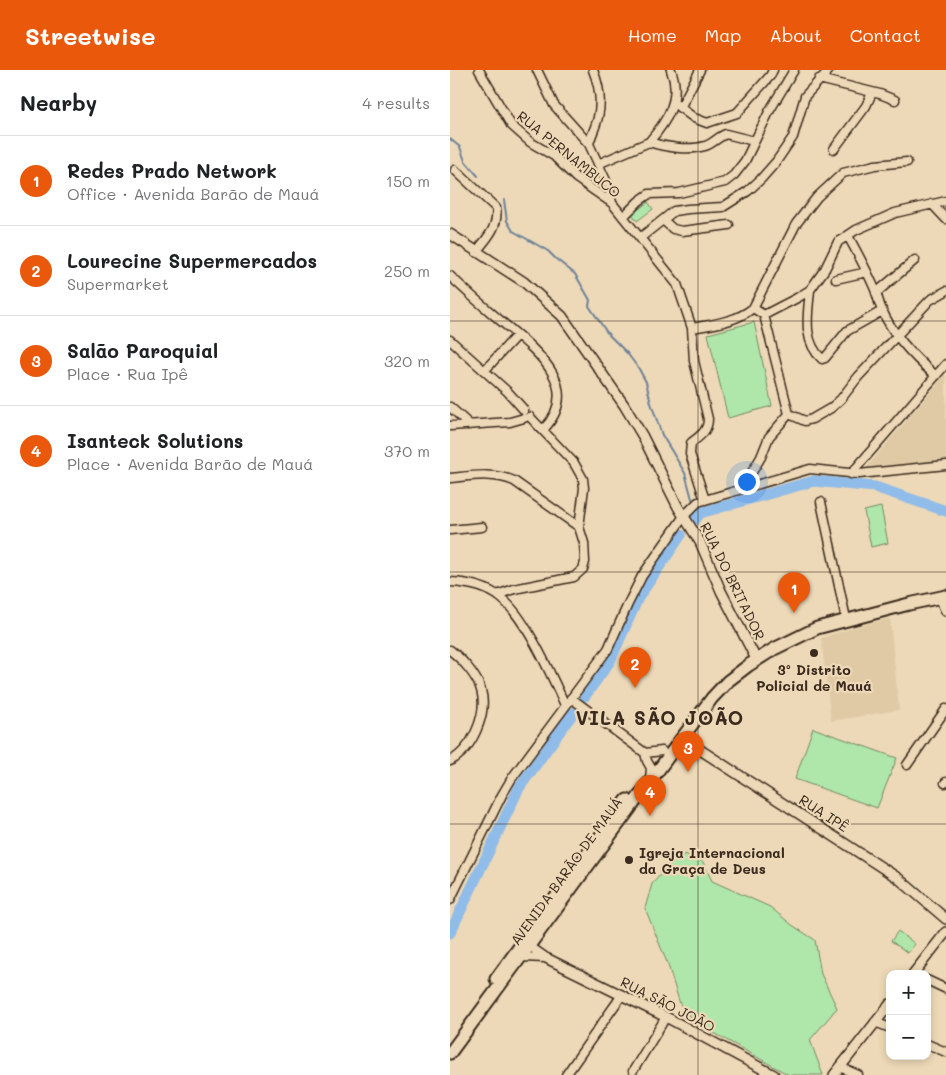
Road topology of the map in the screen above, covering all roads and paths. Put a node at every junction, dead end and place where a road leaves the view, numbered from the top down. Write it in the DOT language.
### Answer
graph roads {
  1 [pos="479,70"];
  2 [pos="537,70"];
  3 [pos="593,70"];
  4 [pos="671,70"];
  5 [pos="700,70"];
  6 [pos="773,70"];
  7 [pos="794,70"];
  8 [pos="829,70"];
  9 [pos="819,79"];
  10 [pos="872,93"];
  11 [pos="895,100"];
  12 [pos="677,106"];
  13 [pos="754,141"];
  14 [pos="649,142"];
  15 [pos="589,144"];
  16 [pos="834,149"];
  17 [pos="907,162"];
  18 [pos="598,164"];
  19 [pos="456,170"];
  20 [pos="679,193"];
  21 [pos="946,201"];
  22 [pos="612,203"];
  23 [pos="932,204"];
  24 [pos="678,210"];
  25 [pos="623,217"];
  26 [pos="946,219"];
  27 [pos="663,220"];
  28 [pos="729,225"];
  29 [pos="450,234"];
  30 [pos="848,236"];
  31 [pos="640,238"];
  32 [pos="476,252"];
  33 [pos="915,260"];
  34 [pos="867,272"];
  35 [pos="450,276"];
  36 [pos="836,279"];
  37 [pos="810,290"];
  38 [pos="946,291"];
  39 [pos="876,292"];
  40 [pos="753,308"];
  41 [pos="882,311"];
  42 [pos="764,315"];
  43 [pos="692,328"];
  44 [pos="517,335"];
  45 [pos="898,336"];
  46 [pos="450,340"];
  47 [pos="485,370"];
  48 [pos="942,370"];
  49 [pos="450,407"];
  50 [pos="789,414"];
  51 [pos="526,415"];
  52 [pos="470,425"];
  53 [pos="450,426"];
  54 [pos="544,429"];
  55 [pos="946,465"];
  56 [pos="851,474"];
  57 [pos="450,478"];
  58 [pos="742,489"];
  59 [pos="705,500"];
  60 [pos="821,502"];
  61 [pos="684,516"];
  62 [pos="482,527"];
  63 [pos="579,528"];
  64 [pos="450,530"];
  65 [pos="450,582"];
  66 [pos="942,594"];
  67 [pos="498,595"];
  68 [pos="946,611"];
  69 [pos="844,614"];
  70 [pos="450,650"];
  71 [pos="755,656"];
  72 [pos="571,698"];
  73 [pos="565,705"];
  74 [pos="946,709"];
  75 [pos="694,710"];
  76 [pos="682,738"];
  77 [pos="662,751"];
  78 [pos="645,753"];
  79 [pos="450,761"];
  80 [pos="907,765"];
  81 [pos="651,768"];
  82 [pos="650,782"];
  83 [pos="451,896"];
  84 [pos="946,919"];
  85 [pos="946,932"];
  86 [pos="526,944"];
  87 [pos="522,957"];
  88 [pos="548,959"];
  89 [pos="916,970"];
  90 [pos="931,982"];
  91 [pos="946,989"];
  92 [pos="622,995"];
  93 [pos="886,1009"];
  94 [pos="666,1017"];
  95 [pos="875,1022"];
  96 [pos="886,1026"];
  97 [pos="450,1041"];
  98 [pos="931,1046"];
  99 [pos="450,1052"];
  100 [pos="946,1052"];
  101 [pos="633,1071"];
  102 [pos="837,1071"];
  103 [pos="566,1075"];
  104 [pos="774,1075"];
  105 [pos="858,1075"];
  1 -- 22 [label="street, RUA PERNAMBUCO"];
  2 -- 15 [label="street"];
  3 -- 15 [label="street"];
  4 -- 12 [label="street"];
  5 -- 12 [label="street"];
  6 -- 12 [label="street"];
  7 -- 13 [label="street"];
  8 -- 9 [label="street"];
  9 -- 10 [label="street"];
  9 -- 24 [label="street"];
  10 -- 11 [label="street"];
  10 -- 16 [label="street"];
  12 -- 14 [label="street"];
  13 -- 14 [label="street"];
  13 -- 20 [label="street"];
  14 -- 18 [label="street"];
  15 -- 18 [label="street"];
  17 -- 40 [label="street"];
  18 -- 22 [label="street"];
  19 -- 32 [label="street"];
  20 -- 24 [label="street"];
  20 -- 25 [label="street"];
  21 -- 23 [label="street"];
  22 -- 25 [label="street, RUA PERNAMBUCO"];
  23 -- 26 [label="street"];
  23 -- 30 [label="street"];
  24 -- 27 [label="street"];
  25 -- 31 [label="street, RUA PERNAMBUCO"];
  27 -- 28 [label="street"];
  27 -- 31 [label="street"];
  29 -- 32 [label="street, RUA DO BRITADOR"];
  30 -- 34 [label="street"];
  30 -- 37 [label="street"];
  31 -- 43 [label="street, RUA PERNAMBUCO"];
  32 -- 61 [label="street, RUA DO BRITADOR"];
  33 -- 39 [label="street"];
  34 -- 36 [label="street"];
  34 -- 39 [label="street"];
  35 -- 44 [label="street"];
  37 -- 41 [label="street"];
  37 -- 42 [label="street"];
  38 -- 45 [label="street"];
  39 -- 41 [label="street"];
  40 -- 42 [label="street"];
  40 -- 43 [label="street"];
  41 -- 45 [label="street"];
  42 -- 50 [label="street"];
  43 -- 59 [label="street, RUA PERNAMBUCO"];
  44 -- 47 [label="street"];
  44 -- 54 [label="street"];
  45 -- 48 [label="street"];
  45 -- 50 [label="street"];
  46 -- 47 [label="street"];
  47 -- 51 [label="street"];
  48 -- 56 [label="street"];
  49 -- 52 [label="street"];
  50 -- 58 [label="street"];
  51 -- 52 [label="street"];
  51 -- 54 [label="street"];
  52 -- 53 [label="street"];
  54 -- 63 [label="street"];
  55 -- 56 [label="street"];
  56 -- 58 [label="street"];
  57 -- 63 [label="street"];
  58 -- 59 [label="street"];
  59 -- 61 [label="street"];
  60 -- 69 [label="street"];
  61 -- 71 [label="street, RUA DO BRITADOR"];
  61 -- 72 [label="street"];
  62 -- 64 [label="street"];
  63 -- 67 [label="street"];
  65 -- 67 [label="street"];
  66 -- 68 [label="street"];
  66 -- 69 [label="main road, AVENIDA BARÃO DE MAUÁ"];
  66 -- 71 [label="main road, AVENIDA BARÃO DE MAUÁ"];
  67 -- 73 [label="street"];
  69 -- 71 [label="main road, AVENIDA BARÃO DE MAUÁ"];
  70 -- 79 [label="street"];
  71 -- 75 [label="main road, AVENIDA BARÃO DE MAUÁ"];
  71 -- 76 [label="main road, AVENIDA BARÃO DE MAUÁ"];
  72 -- 73 [label="street"];
  72 -- 78 [label="street"];
  73 -- 83 [label="street"];
  74 -- 80 [label="street"];
  75 -- 76 [label="main road"];
  75 -- 77 [label="main road, AVENIDA BARÃO DE MAUÁ"];
  76 -- 82 [label="main road, AVENIDA BARÃO DE MAUÁ"];
  76 -- 84 [label="street, RUA IPÊ"];
  77 -- 78 [label="street"];
  77 -- 81 [label="main road, AVENIDA BARÃO DE MAUÁ"];
  78 -- 81 [label="street"];
  81 -- 82 [label="street"];
  81 -- 86 [label="main road, AVENIDA BARÃO DE MAUÁ"];
  82 -- 86 [label="main road, AVENIDA BARÃO DE MAUÁ"];
  85 -- 89 [label="street"];
  86 -- 87 [label="main road, AVENIDA BARÃO DE MAUÁ"];
  86 -- 88 [label="street, RUA SÃO JOÃO"];
  86 -- 97 [label="main road, AVENIDA BARÃO DE MAUÁ"];
  87 -- 88 [label="street, RUA SÃO JOÃO"];
  87 -- 99 [label="main road, AVENIDA BARÃO DE MAUÁ"];
  88 -- 92 [label="street, RUA SÃO JOÃO"];
  90 -- 91 [label="street"];
  92 -- 94 [label="street, RUA SÃO JOÃO"];
  92 -- 103 [label="street"];
  93 -- 95 [label="street"];
  94 -- 101 [label="street"];
  94 -- 104 [label="street, RUA SÃO JOÃO"];
  95 -- 96 [label="street"];
  95 -- 102 [label="street"];
  98 -- 100 [label="street"];
  102 -- 105 [label="street"];
}
